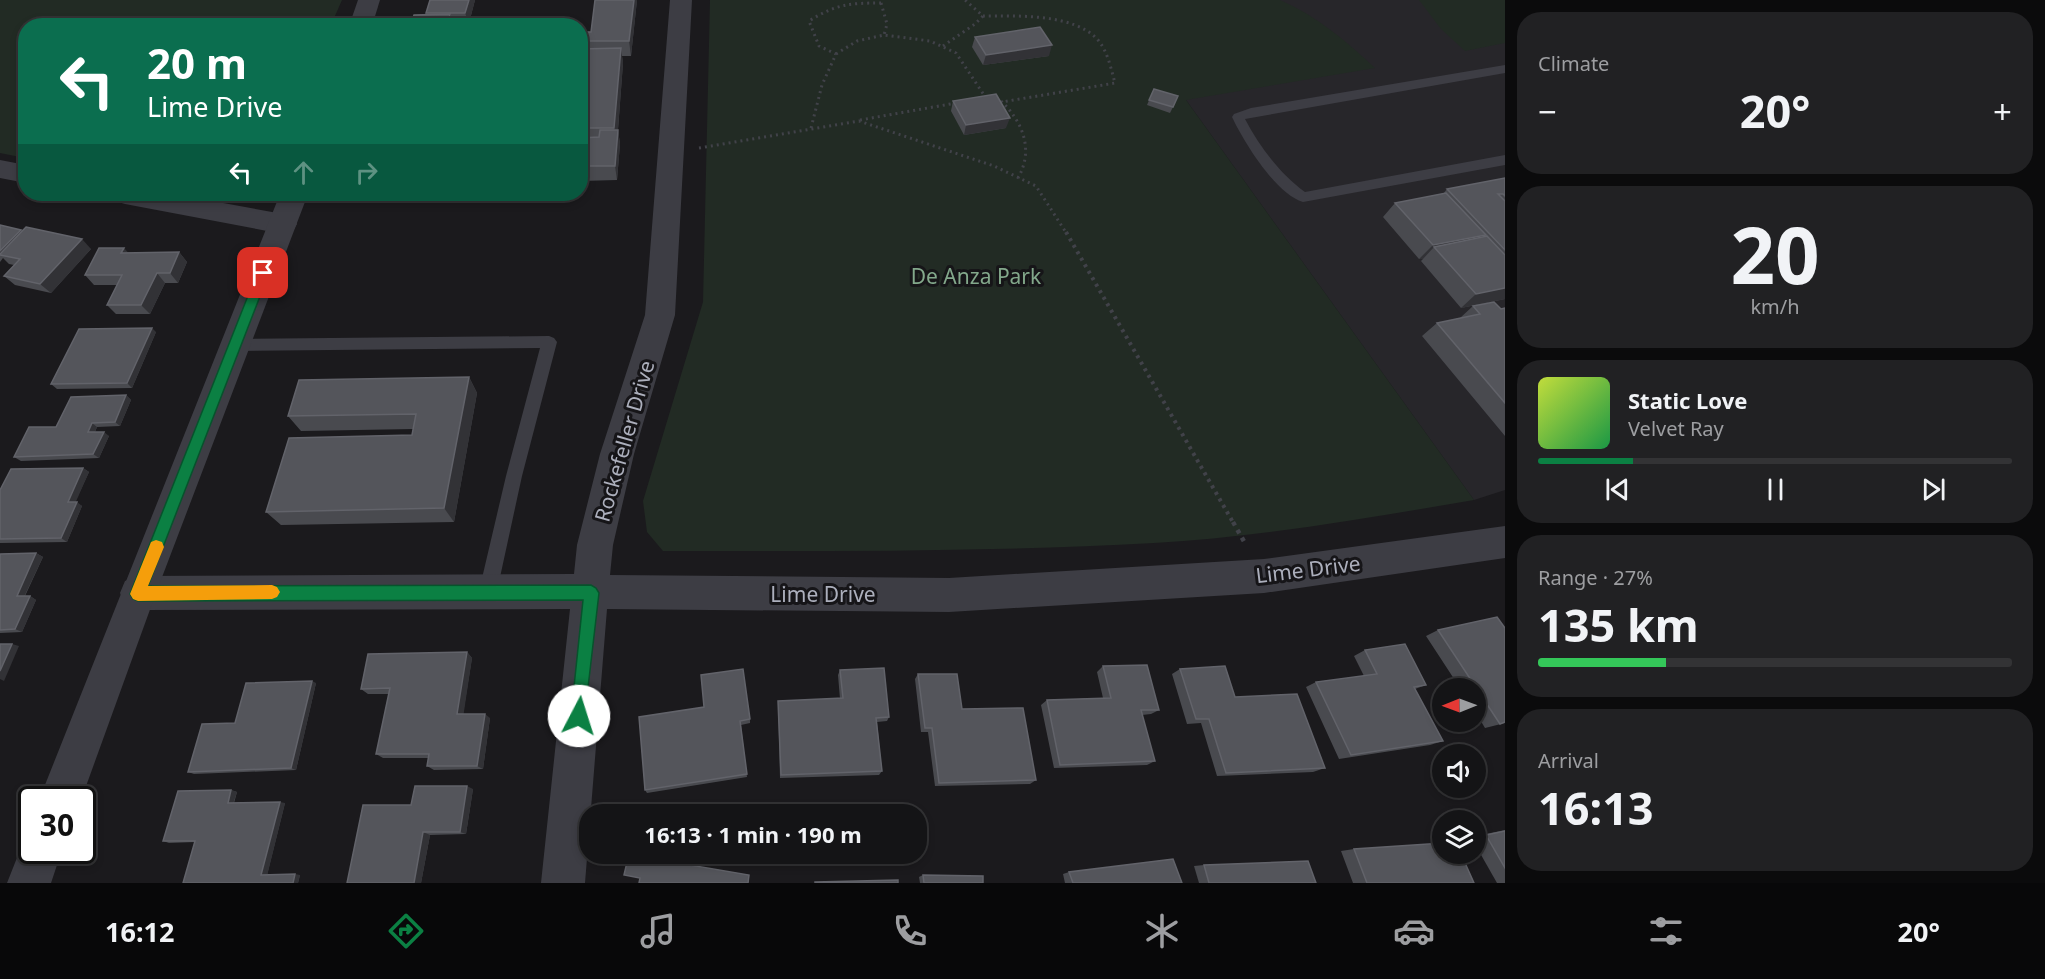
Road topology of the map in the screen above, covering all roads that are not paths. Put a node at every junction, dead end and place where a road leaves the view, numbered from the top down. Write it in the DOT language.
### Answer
graph roads {
  1 [pos="369,0"];
  2 [pos="681,0"];
  3 [pos="363,18"];
  4 [pos="1505,69"];
  5 [pos="1505,160"];
  6 [pos="0,170"];
  7 [pos="18,173"];
  8 [pos="162,201"];
  9 [pos="291,201"];
  10 [pos="282,224"];
  11 [pos="236,345"];
  12 [pos="1505,542"];
  13 [pos="488,591"];
  14 [pos="591,593"];
  15 [pos="138,594"];
  16 [pos="65,786"];
  17 [pos="36,864"];
  18 [pos="29,883"];
  19 [pos="563,883"];
  1 -- 3 [label="street"];
  2 -- 14 [label="street, Rockefeller Drive"];
  4 -- 5 [label="lane"];
  6 -- 7 [label="street"];
  8 -- 10 [label="street"];
  9 -- 10 [label="street"];
  10 -- 11 [label="street"];
  11 -- 13 [label="lane"];
  11 -- 15 [label="street"];
  12 -- 14 [label="street, Lime Drive"];
  13 -- 14 [label="street, Lime Drive"];
  13 -- 15 [label="street, Lime Drive"];
  14 -- 19 [label="street, Rockefeller Drive"];
  15 -- 16 [label="street"];
  17 -- 18 [label="street"];
}
